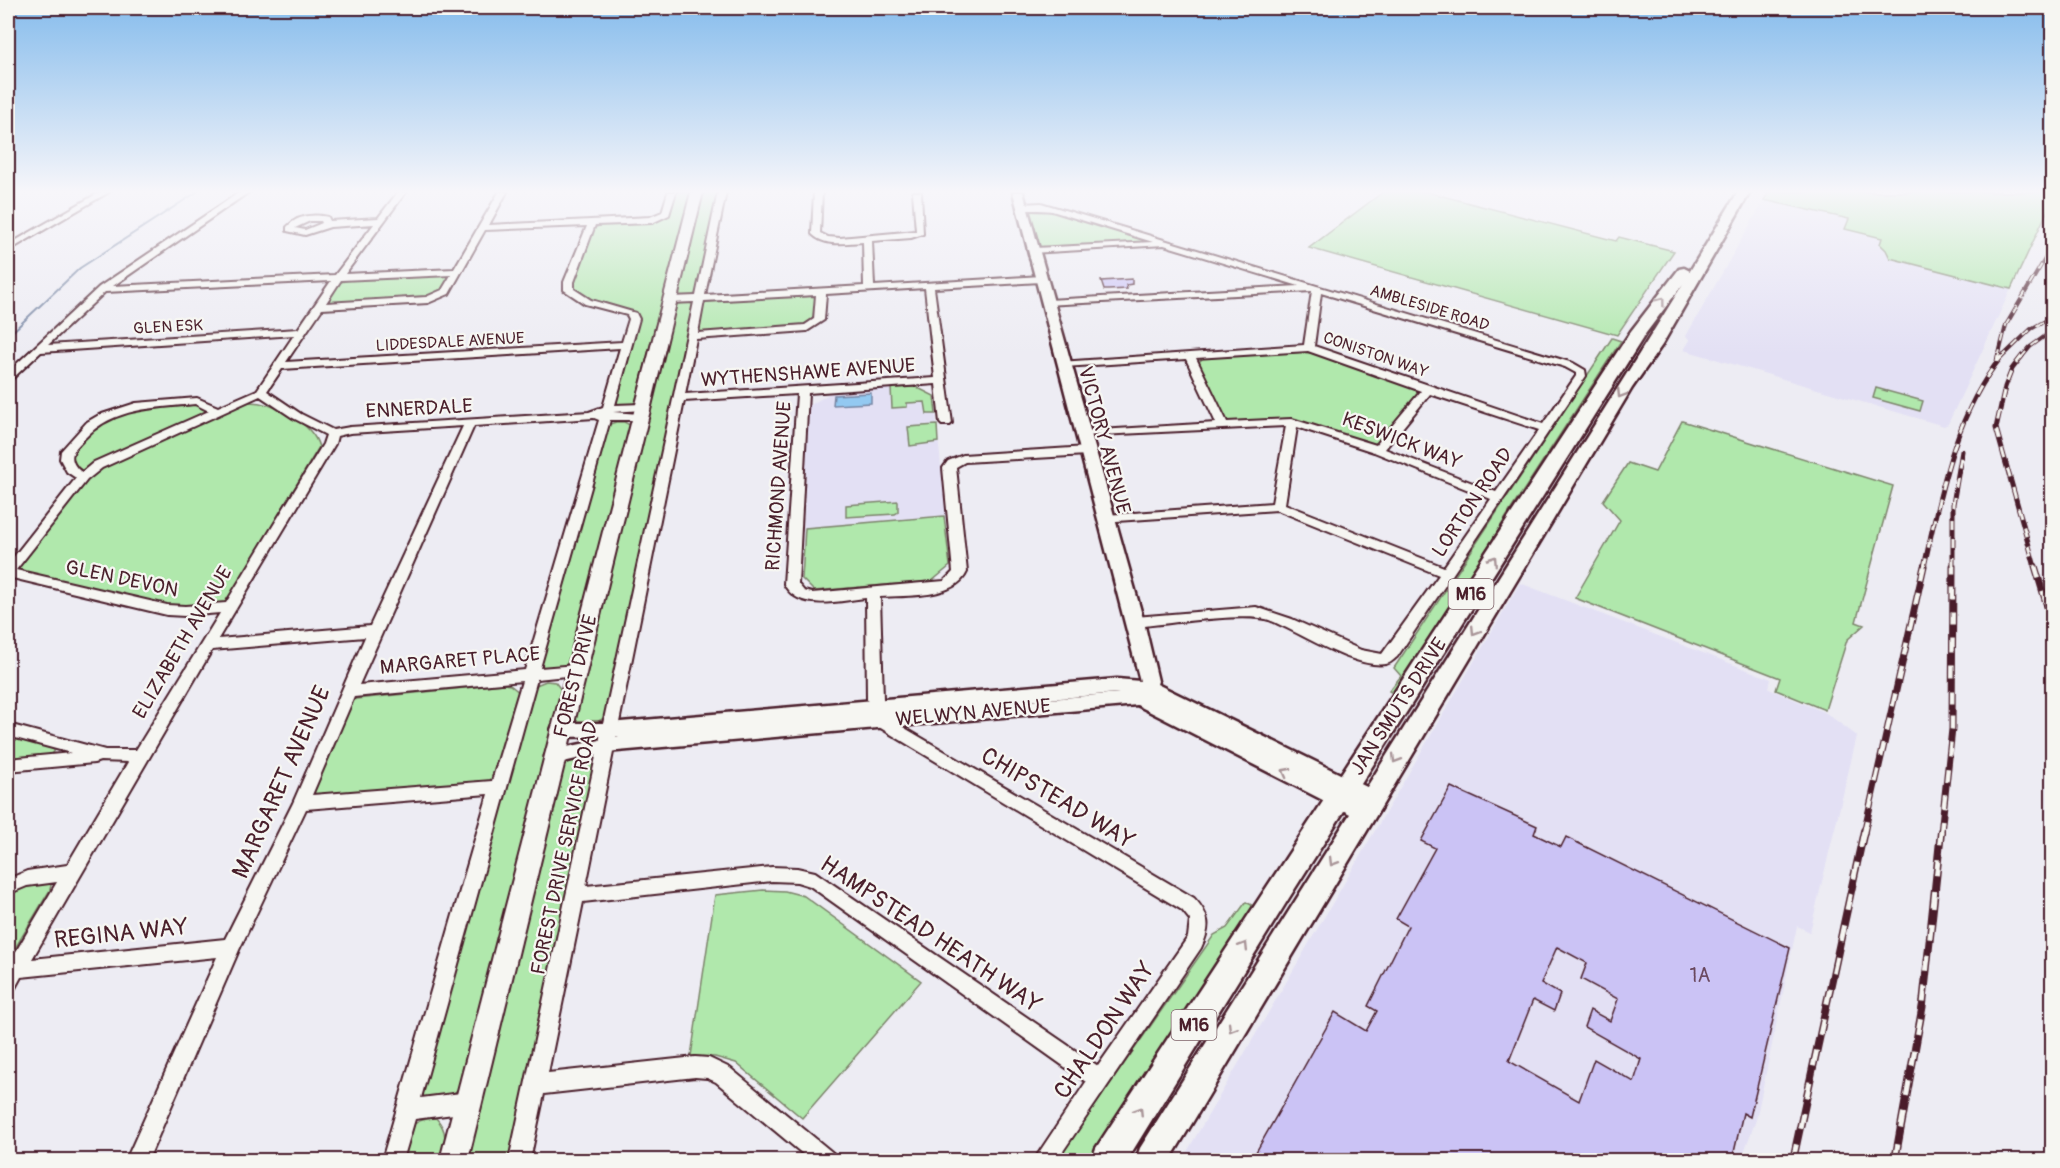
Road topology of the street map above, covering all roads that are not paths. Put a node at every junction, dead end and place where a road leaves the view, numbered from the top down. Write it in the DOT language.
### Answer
graph roads {
  1 [pos="165,247"];
  2 [pos="361,247"];
  3 [pos="472,247"];
  4 [pos="583,247"];
  5 [pos="683,247"];
  6 [pos="710,247"];
  7 [pos="867,247"];
  8 [pos="1033,247"];
  9 [pos="1099,247"];
  10 [pos="1180,247"];
  11 [pos="1704,247"];
  12 [pos="1713,247"];
  13 [pos="1034,251"];
  14 [pos="456,272"];
  15 [pos="338,278"];
  16 [pos="1041,279"];
  17 [pos="929,285"];
  18 [pos="1317,288"];
  19 [pos="102,289"];
  20 [pos="869,289"];
  21 [pos="821,292"];
  22 [pos="699,298"];
  23 [pos="670,300"];
  24 [pos="1048,303"];
  25 [pos="319,306"];
  26 [pos="300,332"];
  27 [pos="692,336"];
  28 [pos="625,345"];
  29 [pos="38,348"];
  30 [pos="1309,348"];
  31 [pos="1190,356"];
  32 [pos="1064,364"];
  33 [pos="277,366"];
  34 [pos="1581,372"];
  35 [pos="8,377"];
  36 [pos="939,381"];
  37 [pos="1428,390"];
  38 [pos="803,391"];
  39 [pos="261,392"];
  40 [pos="679,398"];
  41 [pos="216,410"];
  42 [pos="640,412"];
  43 [pos="602,414"];
  44 [pos="1292,422"];
  45 [pos="470,423"];
  46 [pos="945,423"];
  47 [pos="1222,424"];
  48 [pos="1545,428"];
  49 [pos="332,434"];
  50 [pos="1083,434"];
  51 [pos="1378,450"];
  52 [pos="1087,451"];
  53 [pos="83,477"];
  54 [pos="1498,497"];
  55 [pos="1278,506"];
  56 [pos="1106,519"];
  57 [pos="8,572"];
  58 [pos="1447,573"];
  59 [pos="873,593"];
  60 [pos="229,607"];
  61 [pos="1135,622"];
  62 [pos="375,632"];
  63 [pos="209,645"];
  64 [pos="1145,667"];
  65 [pos="576,669"];
  66 [pos="531,676"];
  67 [pos="1117,686"];
  68 [pos="348,692"];
  69 [pos="1145,693"];
  70 [pos="878,714"];
  71 [pos="8,730"];
  72 [pos="560,730"];
  73 [pos="608,737"];
  74 [pos="105,756"];
  75 [pos="140,756"];
  76 [pos="555,756"];
  77 [pos="8,765"];
  78 [pos="498,787"];
  79 [pos="1343,792"];
  80 [pos="300,803"];
  81 [pos="1368,806"];
  82 [pos="71,872"];
  83 [pos="8,886"];
  84 [pos="576,895"];
  85 [pos="1201,927"];
  86 [pos="231,947"];
  87 [pos="12,976"];
  88 [pos="1100,1080"];
  89 [pos="535,1085"];
  90 [pos="469,1102"];
  91 [pos="408,1110"];
  92 [pos="137,1161"];
  93 [pos="393,1161"];
  94 [pos="454,1161"];
  95 [pos="520,1161"];
  96 [pos="826,1161"];
  97 [pos="1045,1161"];
  98 [pos="1108,1161"];
  99 [pos="1152,1161"];
  1 -- 19 [label="street"];
  2 -- 15 [label="street"];
  3 -- 14 [label="street"];
  4 -- 28 [label="street"];
  5 -- 23 [label="main road, FOREST DRIVE"];
  6 -- 22 [label="street, FOREST DRIVE SERVICE ROAD"];
  7 -- 20 [label="street"];
  8 -- 13 [label="street, VICTORY AVENUE"];
  9 -- 13 [label="street, AMBLESIDE ROAD"];
  10 -- 18 [label="street, AMBLESIDE ROAD"];
  79 -- 11 [label="main road, JAN SMUTS DRIVE / M16, one-way"];
  12 -- 81 [label="main road, JAN SMUTS DRIVE / M16, one-way"];
  13 -- 16 [label="street, VICTORY AVENUE"];
  14 -- 15 [label="street"];
  14 -- 25 [label="street"];
  15 -- 19 [label="street"];
  15 -- 25 [label="street"];
  16 -- 17 [label="street"];
  16 -- 24 [label="street, VICTORY AVENUE"];
  17 -- 20 [label="street"];
  17 -- 36 [label="street"];
  18 -- 24 [label="street"];
  18 -- 30 [label="street"];
  18 -- 34 [label="street, AMBLESIDE ROAD"];
  19 -- 29 [label="street"];
  20 -- 21 [label="street"];
  21 -- 22 [label="street"];
  21 -- 27 [label="street"];
  22 -- 23 [label="street"];
  22 -- 27 [label="street, FOREST DRIVE SERVICE ROAD"];
  23 -- 42 [label="main road, FOREST DRIVE"];
  24 -- 32 [label="street, VICTORY AVENUE"];
  25 -- 26 [label="street"];
  26 -- 29 [label="street, GLEN ESK"];
  26 -- 33 [label="street"];
  27 -- 40 [label="street, FOREST DRIVE SERVICE ROAD"];
  28 -- 33 [label="street, LIDDESDALE AVENUE"];
  28 -- 43 [label="street"];
  29 -- 35 [label="street"];
  30 -- 31 [label="street, CONISTON WAY"];
  30 -- 37 [label="street, CONISTON WAY"];
  31 -- 32 [label="street, CONISTON WAY"];
  31 -- 47 [label="street"];
  32 -- 50 [label="street, VICTORY AVENUE"];
  33 -- 39 [label="street"];
  34 -- 48 [label="street, LORTON ROAD"];
  36 -- 38 [label="street, WYTHENSHAWE AVENUE"];
  36 -- 46 [label="street"];
  37 -- 48 [label="street, CONISTON WAY"];
  37 -- 51 [label="street"];
  38 -- 40 [label="street, WYTHENSHAWE AVENUE"];
  38 -- 59 [label="street, RICHMOND AVENUE"];
  39 -- 41 [label="street"];
  39 -- 49 [label="street"];
  40 -- 73 [label="street, FOREST DRIVE SERVICE ROAD"];
  41 -- 53 [label="street"];
  41 -- 53 [label="street"];
  42 -- 43 [label="street, ENNERDALE"];
  42 -- 65 [label="main road, FOREST DRIVE"];
  43 -- 45 [label="street, ENNERDALE"];
  43 -- 66 [label="street"];
  44 -- 47 [label="street, KESWICK WAY"];
  44 -- 51 [label="street, KESWICK WAY"];
  44 -- 55 [label="street"];
  45 -- 49 [label="street, ENNERDALE"];
  45 -- 62 [label="street, MARGARET AVENUE"];
  47 -- 50 [label="street, KESWICK WAY"];
  48 -- 54 [label="street, LORTON ROAD"];
  49 -- 60 [label="street, ELIZABETH AVENUE"];
  50 -- 52 [label="street, VICTORY AVENUE"];
  51 -- 54 [label="street, KESWICK WAY"];
  52 -- 56 [label="street, VICTORY AVENUE"];
  52 -- 59 [label="street"];
  53 -- 57 [label="street"];
  54 -- 58 [label="street, LORTON ROAD"];
  55 -- 56 [label="street"];
  55 -- 58 [label="street"];
  56 -- 61 [label="street, VICTORY AVENUE"];
  57 -- 60 [label="street, GLEN DEVON"];
  58 -- 61 [label="street, LORTON ROAD"];
  59 -- 70 [label="street"];
  60 -- 63 [label="street, ELIZABETH AVENUE"];
  61 -- 64 [label="street, VICTORY AVENUE"];
  62 -- 63 [label="street"];
  62 -- 68 [label="street, MARGARET AVENUE"];
  63 -- 75 [label="street, ELIZABETH AVENUE"];
  64 -- 67 [label="street"];
  64 -- 69 [label="street, VICTORY AVENUE"];
  65 -- 66 [label="street, MARGARET PLACE"];
  65 -- 72 [label="main road, FOREST DRIVE"];
  66 -- 68 [label="street, MARGARET PLACE"];
  66 -- 78 [label="street"];
  67 -- 69 [label="street, WELWYN AVENUE"];
  67 -- 70 [label="street, WELWYN AVENUE"];
  68 -- 80 [label="street, MARGARET AVENUE"];
  69 -- 70 [label="street, WELWYN AVENUE"];
  69 -- 79 [label="street, WELWYN AVENUE"];
  70 -- 73 [label="street, WELWYN AVENUE"];
  70 -- 85 [label="street, CHIPSTEAD WAY"];
  71 -- 74 [label="street"];
  72 -- 73 [label="street, WELWYN AVENUE"];
  72 -- 76 [label="main road, FOREST DRIVE"];
  73 -- 76 [label="street, WELWYN AVENUE"];
  73 -- 84 [label="street, FOREST DRIVE SERVICE ROAD"];
  74 -- 75 [label="street"];
  74 -- 77 [label="street"];
  75 -- 82 [label="street, ELIZABETH AVENUE"];
  76 -- 90 [label="main road, FOREST DRIVE"];
  78 -- 80 [label="street"];
  78 -- 91 [label="street"];
  79 -- 81 [label="street, WELWYN AVENUE"];
  98 -- 79 [label="main road, JAN SMUTS DRIVE / M16, one-way"];
  80 -- 86 [label="street, MARGARET AVENUE"];
  81 -- 99 [label="main road, JAN SMUTS DRIVE / M16, one-way"];
  82 -- 83 [label="street"];
  82 -- 87 [label="street, ELIZABETH AVENUE"];
  84 -- 88 [label="street, HAMPSTEAD HEATH WAY"];
  84 -- 89 [label="street, FOREST DRIVE SERVICE ROAD"];
  85 -- 88 [label="street, CHALDON WAY"];
  86 -- 87 [label="street, REGINA WAY"];
  86 -- 92 [label="street, MARGARET AVENUE"];
  88 -- 97 [label="street, CHALDON WAY"];
  89 -- 95 [label="street, FOREST DRIVE SERVICE ROAD"];
  89 -- 96 [label="street"];
  90 -- 91 [label="street"];
  90 -- 94 [label="main road, FOREST DRIVE"];
  91 -- 93 [label="street"];
}
